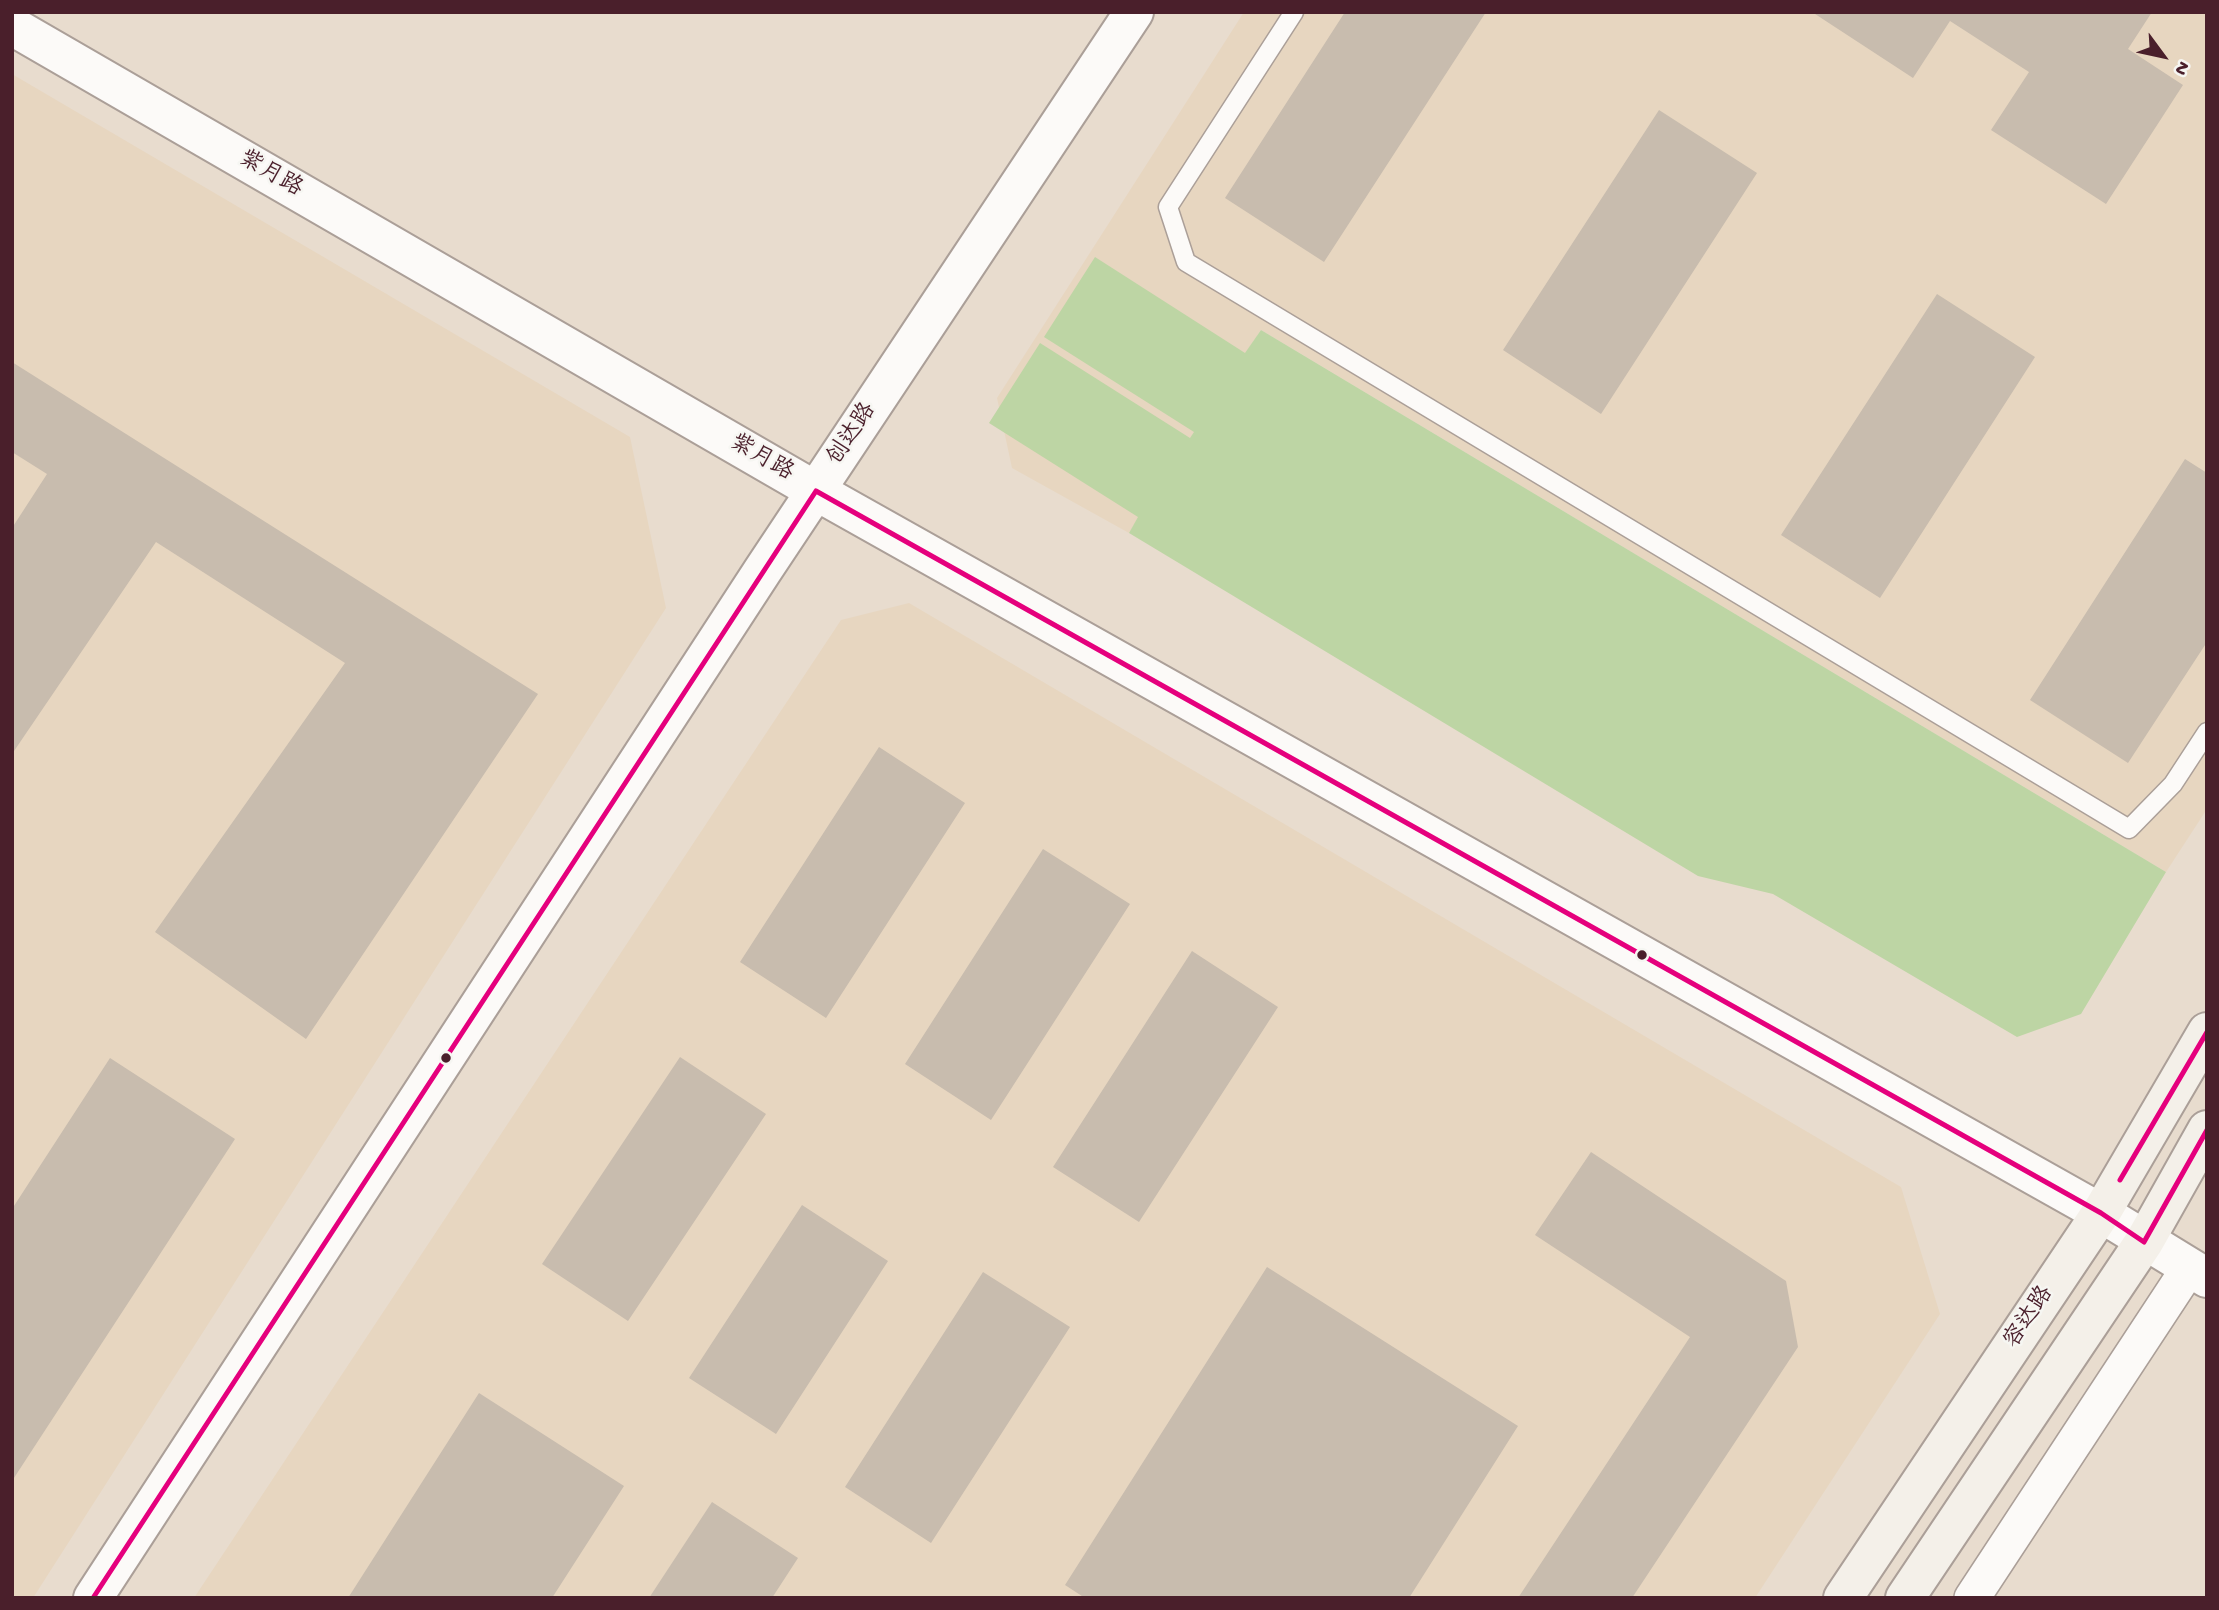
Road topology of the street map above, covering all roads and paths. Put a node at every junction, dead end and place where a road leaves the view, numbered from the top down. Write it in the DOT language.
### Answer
graph roads {
  1 [pos="1134,12"];
  2 [pos="1294,12"];
  3 [pos="12,26"];
  4 [pos="816,491"];
  5 [pos="2207,732"];
  6 [pos="2207,1032"];
  7 [pos="2207,1130"];
  8 [pos="2101,1213"];
  9 [pos="2144,1242"];
  10 [pos="2198,1273"];
  11 [pos="93,1598"];
  12 [pos="1843,1598"];
  13 [pos="1905,1598"];
  14 [pos="1972,1598"];
  1 -- 4 [label="street, 创达路"];
  2 -- 5 [label="lane"];
  3 -- 4 [label="street, 紫月路"];
  4 -- 8 [label="street, 紫月路"];
  4 -- 11 [label="street, 创达路"];
  6 -- 8 [label="main road, 容达路"];
  7 -- 9 [label="main road"];
  8 -- 9 [label="street, 紫月路"];
  8 -- 12 [label="main road, 容达路"];
  9 -- 10 [label="street, 紫月路"];
  9 -- 13 [label="main road"];
  10 -- 14 [label="street"];
}
